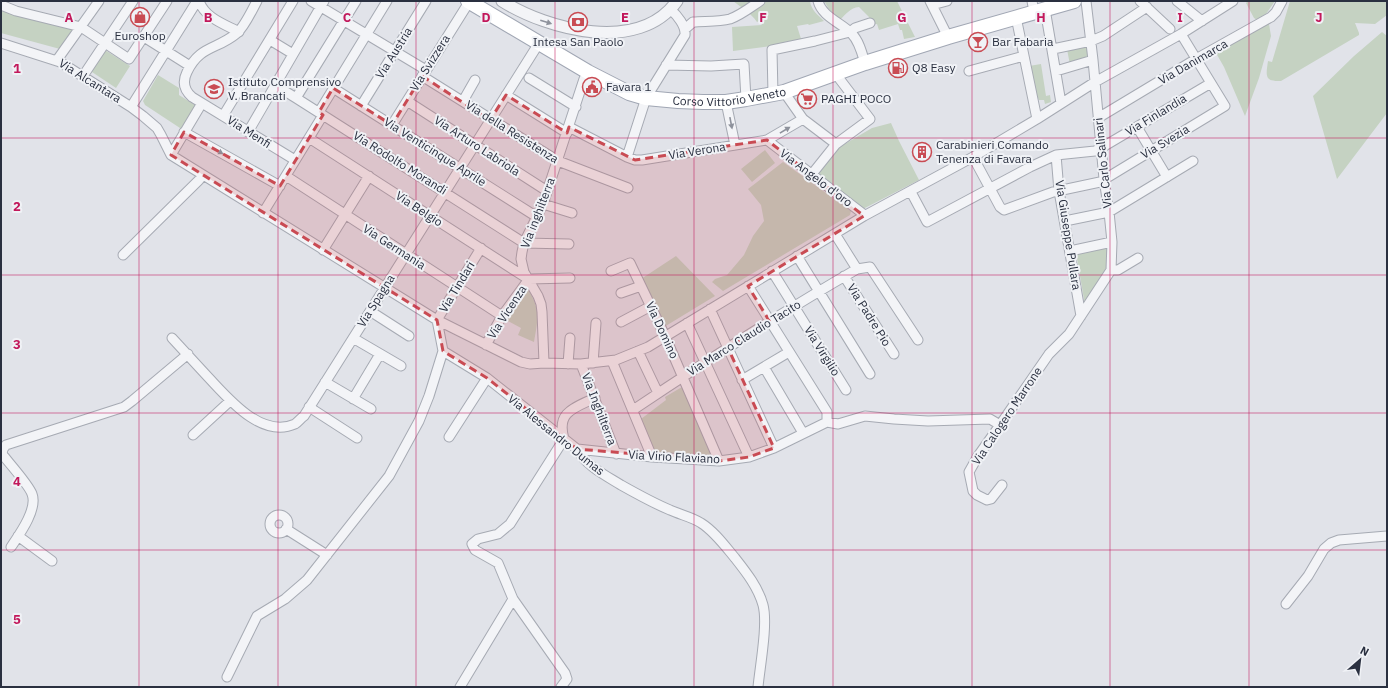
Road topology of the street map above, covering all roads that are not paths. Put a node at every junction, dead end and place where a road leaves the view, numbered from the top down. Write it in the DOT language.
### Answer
graph roads {
  1 [pos="99,1"];
  2 [pos="133,1"];
  3 [pos="167,1"];
  4 [pos="198,1"];
  5 [pos="257,1"];
  6 [pos="293,1"];
  7 [pos="311,1"];
  8 [pos="356,1"];
  9 [pos="387,1"];
  10 [pos="426,1"];
  11 [pos="468,1"];
  12 [pos="760,1"];
  13 [pos="818,1"];
  14 [pos="947,1"];
  15 [pos="1074,1"];
  16 [pos="1086,1"];
  17 [pos="1177,1"];
  18 [pos="1216,1"];
  19 [pos="1233,1"];
  20 [pos="1282,1"];
  21 [pos="507,3"];
  22 [pos="931,3"];
  23 [pos="323,4"];
  24 [pos="1144,4"];
  25 [pos="1,5"];
  26 [pos="674,6"];
  27 [pos="1037,7"];
  28 [pos="1224,7"];
  29 [pos="1016,17"];
  30 [pos="344,20"];
  31 [pos="1202,21"];
  32 [pos="870,23"];
  33 [pos="81,27"];
  34 [pos="685,29"];
  35 [pos="1170,29"];
  36 [pos="239,32"];
  37 [pos="850,32"];
  38 [pos="367,34"];
  39 [pos="1180,34"];
  40 [pos="144,37"];
  41 [pos="948,37"];
  42 [pos="270,40"];
  43 [pos="1091,41"];
  44 [pos="106,43"];
  45 [pos="539,43"];
  46 [pos="1,44"];
  47 [pos="1053,49"];
  48 [pos="166,51"];
  49 [pos="396,52"];
  50 [pos="293,54"];
  51 [pos="1024,56"];
  52 [pos="1196,59"];
  53 [pos="57,60"];
  54 [pos="1093,60"];
  55 [pos="865,63"];
  56 [pos="666,65"];
  57 [pos="190,66"];
  58 [pos="969,71"];
  59 [pos="1056,71"];
  60 [pos="588,72"];
  61 [pos="424,73"];
  62 [pos="835,74"];
  63 [pos="83,76"];
  64 [pos="529,78"];
  65 [pos="475,80"];
  66 [pos="1095,82"];
  67 [pos="1211,83"];
  68 [pos="275,86"];
  69 [pos="333,88"];
  70 [pos="778,93"];
  71 [pos="506,95"];
  72 [pos="296,98"];
  73 [pos="646,98"];
  74 [pos="746,99"];
  75 [pos="406,101"];
  76 [pos="463,101"];
  77 [pos="726,102"];
  78 [pos="202,103"];
  79 [pos="1061,103"];
  80 [pos="361,106"];
  81 [pos="576,107"];
  82 [pos="132,108"];
  83 [pos="321,113"];
  84 [pos="223,116"];
  85 [pos="1098,118"];
  86 [pos="803,119"];
  87 [pos="1037,119"];
  88 [pos="490,120"];
  89 [pos="392,125"];
  90 [pos="1137,127"];
  91 [pos="568,130"];
  92 [pos="184,132"];
  93 [pos="248,132"];
  94 [pos="310,138"];
  95 [pos="767,140"];
  96 [pos="475,144"];
  97 [pos="836,144"];
  98 [pos="735,145"];
  99 [pos="1101,148"];
  100 [pos="1151,150"];
  101 [pos="171,155"];
  102 [pos="1056,155"];
  103 [pos="627,157"];
  104 [pos="973,157"];
  105 [pos="296,160"];
  106 [pos="558,161"];
  107 [pos="1193,161"];
  108 [pos="460,168"];
  109 [pos="812,174"];
  110 [pos="203,175"];
  111 [pos="286,176"];
  112 [pos="368,176"];
  113 [pos="1167,176"];
  114 [pos="1104,179"];
  115 [pos="280,186"];
  116 [pos="628,188"];
  117 [pos="990,189"];
  118 [pos="1060,191"];
  119 [pos="445,192"];
  120 [pos="547,192"];
  121 [pos="911,192"];
  122 [pos="543,204"];
  123 [pos="263,212"];
  124 [pos="572,212"];
  125 [pos="1109,212"];
  126 [pos="345,215"];
  127 [pos="430,216"];
  128 [pos="864,216"];
  129 [pos="537,217"];
  130 [pos="1065,221"];
  131 [pos="835,234"];
  132 [pos="1112,242"];
  133 [pos="524,243"];
  134 [pos="569,244"];
  135 [pos="481,248"];
  136 [pos="323,250"];
  137 [pos="1070,250"];
  138 [pos="123,255"];
  139 [pos="406,255"];
  140 [pos="797,256"];
  141 [pos="1138,258"];
  142 [pos="857,269"];
  143 [pos="1111,270"];
  144 [pos="611,271"];
  145 [pos="772,271"];
  146 [pos="844,276"];
  147 [pos="570,278"];
  148 [pos="529,279"];
  149 [pos="641,286"];
  150 [pos="748,286"];
  151 [pos="457,287"];
  152 [pos="385,288"];
  153 [pos="818,291"];
  154 [pos="621,293"];
  155 [pos="651,306"];
  156 [pos="794,307"];
  157 [pos="710,309"];
  158 [pos="370,311"];
  159 [pos="502,316"];
  160 [pos="1081,316"];
  161 [pos="437,320"];
  162 [pos="621,322"];
  163 [pos="770,322"];
  164 [pos="596,323"];
  165 [pos="687,323"];
  166 [pos="409,336"];
  167 [pos="665,336"];
  168 [pos="172,338"];
  169 [pos="353,338"];
  170 [pos="570,338"];
  171 [pos="918,340"];
  172 [pos="486,345"];
  173 [pos="728,348"];
  174 [pos="443,351"];
  175 [pos="638,351"];
  176 [pos="789,352"];
  177 [pos="188,354"];
  178 [pos="380,354"];
  179 [pos="894,354"];
  180 [pos="612,361"];
  181 [pos="705,362"];
  182 [pos="544,363"];
  183 [pos="593,363"];
  184 [pos="568,364"];
  185 [pos="581,364"];
  186 [pos="400,366"];
  187 [pos="764,367"];
  188 [pos="870,374"];
  189 [pos="683,376"];
  190 [pos="487,378"];
  191 [pos="742,380"];
  192 [pos="325,382"];
  193 [pos="846,390"];
  194 [pos="658,393"];
  195 [pos="594,398"];
  196 [pos="353,399"];
  197 [pos="230,401"];
  198 [pos="309,408"];
  199 [pos="371,409"];
  200 [pos="633,410"];
  201 [pos="827,422"];
  202 [pos="1000,425"];
  203 [pos="803,433"];
  204 [pos="193,435"];
  205 [pos="449,437"];
  206 [pos="357,438"];
  207 [pos="564,439"];
  208 [pos="774,448"];
  209 [pos="577,449"];
  210 [pos="616,454"];
  211 [pos="652,457"];
  212 [pos="749,457"];
  213 [pos="720,461"];
  214 [pos="1002,485"];
  215 [pos="286,529"];
  216 [pos="18,536"];
  217 [pos="1387,536"];
  218 [pos="11,547"];
  219 [pos="327,555"];
  220 [pos="52,561"];
  221 [pos="513,599"];
  222 [pos="1286,604"];
  223 [pos="227,677"];
  224 [pos="460,687"];
  225 [pos="561,687"];
  226 [pos="758,687"];
  1 -- 33 [label="street"];
  2 -- 44 [label="street"];
  3 -- 40 [label="street"];
  4 -- 36 [label="street"];
  4 -- 48 [label="street"];
  5 -- 36 [label="street"];
  6 -- 42 [label="street"];
  7 -- 23 [label="street, Via della Resistenza"];
  8 -- 30 [label="street"];
  9 -- 38 [label="street"];
  10 -- 49 [label="street, Via Austria"];
  11 -- 45 [label="main road, Corso Vittorio Veneto"];
  11 -- 61 [label="street, Via Svizzera"];
  12 -- 34 [label="street"];
  13 -- 37 [label="street"];
  14 -- 22 [label="street"];
  15 -- 27 [label="main road, Corso Vittorio Veneto"];
  16 -- 43 [label="street, Via Carlo Salinari"];
  17 -- 31 [label="street"];
  18 -- 28 [label="street"];
  19 -- 28 [label="street"];
  20 -- 52 [label="street, Via Danimarca"];
  21 -- 26 [label="street, one-way"];
  22 -- 41 [label="street"];
  23 -- 30 [label="street, Via della Resistenza"];
  23 -- 50 [label="street"];
  24 -- 35 [label="street"];
  24 -- 43 [label="street"];
  25 -- 33 [label="street"];
  26 -- 34 [label="street"];
  27 -- 29 [label="main road, Corso Vittorio Veneto"];
  27 -- 47 [label="street"];
  28 -- 31 [label="street"];
  29 -- 41 [label="main road, Corso Vittorio Veneto"];
  29 -- 51 [label="street"];
  30 -- 38 [label="street, Via della Resistenza"];
  30 -- 72 [label="street"];
  31 -- 39 [label="street"];
  32 -- 37 [label="street"];
  33 -- 44 [label="street"];
  33 -- 53 [label="street"];
  34 -- 56 [label="street"];
  36 -- 57 [label="street"];
  37 -- 55 [label="street"];
  37 -- 70 [label="street"];
  38 -- 49 [label="street, Via della Resistenza"];
  38 -- 69 [label="street"];
  39 -- 52 [label="street"];
  39 -- 66 [label="street"];
  40 -- 44 [label="street"];
  40 -- 48 [label="street"];
  41 -- 55 [label="main road, Corso Vittorio Veneto"];
  42 -- 50 [label="street"];
  42 -- 84 [label="street"];
  43 -- 47 [label="street"];
  43 -- 54 [label="street, Via Carlo Salinari"];
  44 -- 63 [label="street"];
  45 -- 60 [label="main road, Corso Vittorio Veneto"];
  45 -- 71 [label="street, Via Spagna"];
  46 -- 53 [label="street, Via Alcantara"];
  47 -- 59 [label="street"];
  48 -- 57 [label="street"];
  48 -- 82 [label="street"];
  49 -- 61 [label="street, Via della Resistenza"];
  49 -- 80 [label="street, Via Austria"];
  50 -- 68 [label="street"];
  51 -- 58 [label="street"];
  51 -- 87 [label="street"];
  52 -- 67 [label="street"];
  52 -- 85 [label="street, Via Danimarca"];
  53 -- 63 [label="street, Via Alcantara"];
  54 -- 59 [label="street"];
  54 -- 66 [label="street, Via Carlo Salinari"];
  55 -- 62 [label="main road, Corso Vittorio Veneto"];
  56 -- 73 [label="street"];
  56 -- 74 [label="street"];
  57 -- 78 [label="street, Via Menfi"];
  59 -- 79 [label="street"];
  60 -- 73 [label="main road, Corso Vittorio Veneto"];
  60 -- 81 [label="street, Via inghilterra"];
  61 -- 75 [label="street, Via Svizzera"];
  61 -- 76 [label="street, Via della Resistenza"];
  62 -- 70 [label="main road, Corso Vittorio Veneto"];
  62 -- 97 [label="street"];
  63 -- 82 [label="street, Via Alcantara"];
  64 -- 81 [label="street"];
  65 -- 76 [label="street"];
  66 -- 79 [label="street"];
  66 -- 85 [label="street, Via Carlo Salinari"];
  67 -- 90 [label="street, Via Finlandia"];
  67 -- 100 [label="street, Via Svezia"];
  68 -- 72 [label="street, Via Rodolfo Morandi"];
  68 -- 93 [label="street"];
  69 -- 80 [label="street, Via Venticinque Aprile"];
  69 -- 83 [label="street"];
  70 -- 74 [label="main road, Corso Vittorio Veneto"];
  70 -- 86 [label="street"];
  71 -- 88 [label="street, Via Spagna"];
  71 -- 91 [label="street, Via Verona"];
  72 -- 83 [label="street, Via Rodolfo Morandi"];
  73 -- 77 [label="main road, Corso Vittorio Veneto"];
  73 -- 103 [label="street"];
  74 -- 77 [label="main road, Corso Vittorio Veneto"];
  75 -- 89 [label="street, Via Svizzera"];
  75 -- 96 [label="street, Via Arturo Labriola"];
  76 -- 88 [label="street, Via della Resistenza"];
  77 -- 98 [label="street, one-way"];
  78 -- 84 [label="street, Via Menfi"];
  78 -- 92 [label="street"];
  79 -- 87 [label="street"];
  80 -- 89 [label="street, Via Venticinque Aprile"];
  81 -- 91 [label="street, Via inghilterra"];
  82 -- 101 [label="street, Via Alcantara"];
  83 -- 94 [label="street"];
  83 -- 119 [label="street, Via Rodolfo Morandi"];
  84 -- 93 [label="street, Via Menfi"];
  85 -- 99 [label="street, Via Carlo Salinari"];
  95 -- 86 [label="street, one-way"];
  86 -- 97 [label="street"];
  87 -- 104 [label="street"];
  88 -- 96 [label="street, Via Spagna"];
  88 -- 106 [label="street, Via della Resistenza"];
  89 -- 108 [label="street, Via Venticinque Aprile"];
  90 -- 99 [label="street, Via Finlandia"];
  90 -- 100 [label="street"];
  91 -- 103 [label="street, Via Verona"];
  91 -- 106 [label="street, Via inghilterra"];
  92 -- 101 [label="street"];
  92 -- 115 [label="street, one-way"];
  93 -- 105 [label="street, Via Menfi"];
  94 -- 105 [label="street"];
  94 -- 112 [label="street, Via Belgio"];
  95 -- 98 [label="street, Via Verona"];
  95 -- 109 [label="street, Via Angelo d'oro"];
  96 -- 108 [label="street, Via Spagna"];
  96 -- 120 [label="street, Via Arturo Labriola"];
  97 -- 109 [label="street"];
  98 -- 103 [label="street, Via Verona"];
  99 -- 102 [label="street, Via Finlandia"];
  99 -- 114 [label="street, Via Carlo Salinari"];
  100 -- 113 [label="street"];
  100 -- 114 [label="street, Via Svezia"];
  101 -- 110 [label="street"];
  102 -- 117 [label="street, Via Finlandia"];
  102 -- 118 [label="street, Via Giuseppe Pullara"];
  104 -- 117 [label="street"];
  104 -- 121 [label="street"];
  105 -- 111 [label="street"];
  106 -- 116 [label="street, Via della Resistenza"];
  106 -- 120 [label="street, Via inghilterra"];
  107 -- 113 [label="street"];
  108 -- 119 [label="street, Via Spagna"];
  108 -- 129 [label="street, Via Venticinque Aprile"];
  109 -- 128 [label="street, Via Angelo d'oro"];
  110 -- 123 [label="street"];
  110 -- 138 [label="street"];
  111 -- 115 [label="street"];
  111 -- 126 [label="street, Via Germania"];
  112 -- 126 [label="street"];
  112 -- 127 [label="street, Via Belgio"];
  113 -- 125 [label="street"];
  114 -- 118 [label="street, Via Svezia"];
  114 -- 125 [label="street, Via Carlo Salinari"];
  115 -- 123 [label="street"];
  117 -- 118 [label="street, Via Svezia"];
  117 -- 121 [label="street, Via Finlandia"];
  118 -- 130 [label="street, Via Giuseppe Pullara"];
  119 -- 127 [label="street, Via Spagna"];
  119 -- 133 [label="street, Via Rodolfo Morandi"];
  120 -- 122 [label="street, Via inghilterra"];
  121 -- 128 [label="street"];
  122 -- 124 [label="street"];
  122 -- 129 [label="street, Via inghilterra"];
  123 -- 136 [label="street"];
  125 -- 130 [label="street"];
  125 -- 132 [label="street, Via Carlo Salinari"];
  126 -- 136 [label="street"];
  126 -- 139 [label="street, Via Germania"];
  127 -- 135 [label="street, Via Belgio"];
  127 -- 139 [label="street, Via Spagna"];
  128 -- 131 [label="street"];
  129 -- 133 [label="street, Via inghilterra"];
  130 -- 137 [label="street, Via Giuseppe Pullara"];
  131 -- 140 [label="street"];
  131 -- 142 [label="street"];
  132 -- 137 [label="street"];
  132 -- 143 [label="street, Via Carlo Salinari"];
  133 -- 134 [label="street"];
  133 -- 148 [label="street, Via inghilterra"];
  135 -- 148 [label="street, Via Belgio"];
  135 -- 151 [label="street, Via Tindari"];
  136 -- 152 [label="street"];
  137 -- 160 [label="street, Via Giuseppe Pullara"];
  139 -- 151 [label="street, Via Germania"];
  139 -- 152 [label="street, Via Spagna"];
  140 -- 145 [label="street"];
  140 -- 153 [label="street"];
  141 -- 143 [label="street"];
  142 -- 146 [label="street, Via Marco Claudio Tacito"];
  142 -- 171 [label="street"];
  143 -- 160 [label="street"];
  144 -- 149 [label="street, Via Domino"];
  145 -- 150 [label="street"];
  145 -- 156 [label="street, Via Virgilio"];
  146 -- 153 [label="street, Via Marco Claudio Tacito"];
  146 -- 179 [label="street, Via Padre Pio"];
  147 -- 148 [label="street"];
  148 -- 159 [label="street, Via Vicenza"];
  148 -- 182 [label="street, Via inghilterra"];
  149 -- 154 [label="street"];
  149 -- 155 [label="street, Via Domino"];
  150 -- 157 [label="street"];
  150 -- 163 [label="street"];
  151 -- 159 [label="street, Via Germania"];
  151 -- 161 [label="street, Via Tindari"];
  152 -- 158 [label="street, Via Spagna"];
  152 -- 161 [label="street"];
  153 -- 156 [label="street, Via Marco Claudio Tacito"];
  153 -- 188 [label="street"];
  155 -- 162 [label="street"];
  155 -- 167 [label="street, Via Domino"];
  156 -- 163 [label="street, Via Marco Claudio Tacito"];
  156 -- 193 [label="street, Via Virgilio"];
  157 -- 165 [label="street"];
  157 -- 173 [label="street"];
  158 -- 166 [label="street"];
  158 -- 169 [label="street, Via Spagna"];
  159 -- 172 [label="street, Via Vicenza"];
  160 -- 202 [label="street, Via Calogero Marrone"];
  161 -- 172 [label="street"];
  161 -- 174 [label="street, Via Tindari"];
  163 -- 173 [label="street, Via Marco Claudio Tacito"];
  163 -- 176 [label="street"];
  164 -- 183 [label="street"];
  165 -- 167 [label="street"];
  165 -- 181 [label="street"];
  167 -- 175 [label="street"];
  167 -- 189 [label="street, Via Domino"];
  168 -- 177 [label="street, Via Spagna"];
  169 -- 178 [label="street"];
  169 -- 192 [label="street, Via Spagna"];
  170 -- 184 [label="street"];
  172 -- 182 [label="street"];
  173 -- 181 [label="street, Via Marco Claudio Tacito"];
  173 -- 191 [label="street"];
  174 -- 190 [label="street, Via Alessandro Dumas"];
  174 -- 219 [label="street"];
  175 -- 180 [label="street"];
  175 -- 194 [label="street"];
  176 -- 187 [label="street"];
  176 -- 201 [label="street"];
  177 -- 197 [label="street, Via Spagna"];
  177 -- 216 [label="street"];
  178 -- 186 [label="street"];
  178 -- 196 [label="street"];
  180 -- 183 [label="street"];
  180 -- 200 [label="street"];
  181 -- 189 [label="street, Via Marco Claudio Tacito"];
  181 -- 212 [label="street"];
  182 -- 184 [label="street"];
  183 -- 185 [label="street"];
  184 -- 185 [label="street"];
  185 -- 195 [label="street, Via Inghilterra"];
  187 -- 191 [label="street"];
  187 -- 203 [label="street"];
  189 -- 194 [label="street, Via Marco Claudio Tacito"];
  189 -- 213 [label="street, Via Domino"];
  190 -- 205 [label="street"];
  190 -- 207 [label="street, Via Alessandro Dumas"];
  191 -- 208 [label="street"];
  192 -- 196 [label="street"];
  192 -- 198 [label="street, Via Spagna"];
  194 -- 200 [label="street, Via Marco Claudio Tacito"];
  195 -- 207 [label="street"];
  195 -- 210 [label="street, Via Inghilterra"];
  196 -- 199 [label="street"];
  197 -- 198 [label="street, Via Spagna"];
  197 -- 204 [label="street"];
  198 -- 206 [label="street"];
  200 -- 211 [label="street"];
  201 -- 202 [label="street, Via Virio Flaviano"];
  201 -- 203 [label="street, Via Virio Flaviano"];
  202 -- 214 [label="street, Via Calogero Marrone"];
  203 -- 208 [label="street, Via Virio Flaviano"];
  207 -- 209 [label="street, Via Alessandro Dumas"];
  207 -- 221 [label="street"];
  208 -- 212 [label="street, Via Virio Flaviano"];
  209 -- 210 [label="street, Via Virio Flaviano"];
  209 -- 226 [label="street, Via Alessandro Dumas"];
  210 -- 211 [label="street, Via Virio Flaviano"];
  211 -- 213 [label="street, Via Virio Flaviano"];
  212 -- 213 [label="street, Via Virio Flaviano"];
  215 -- 219 [label="street"];
  216 -- 218 [label="street"];
  216 -- 220 [label="street"];
  217 -- 222 [label="street"];
  219 -- 223 [label="street"];
  221 -- 224 [label="street"];
  221 -- 225 [label="street"];
}
